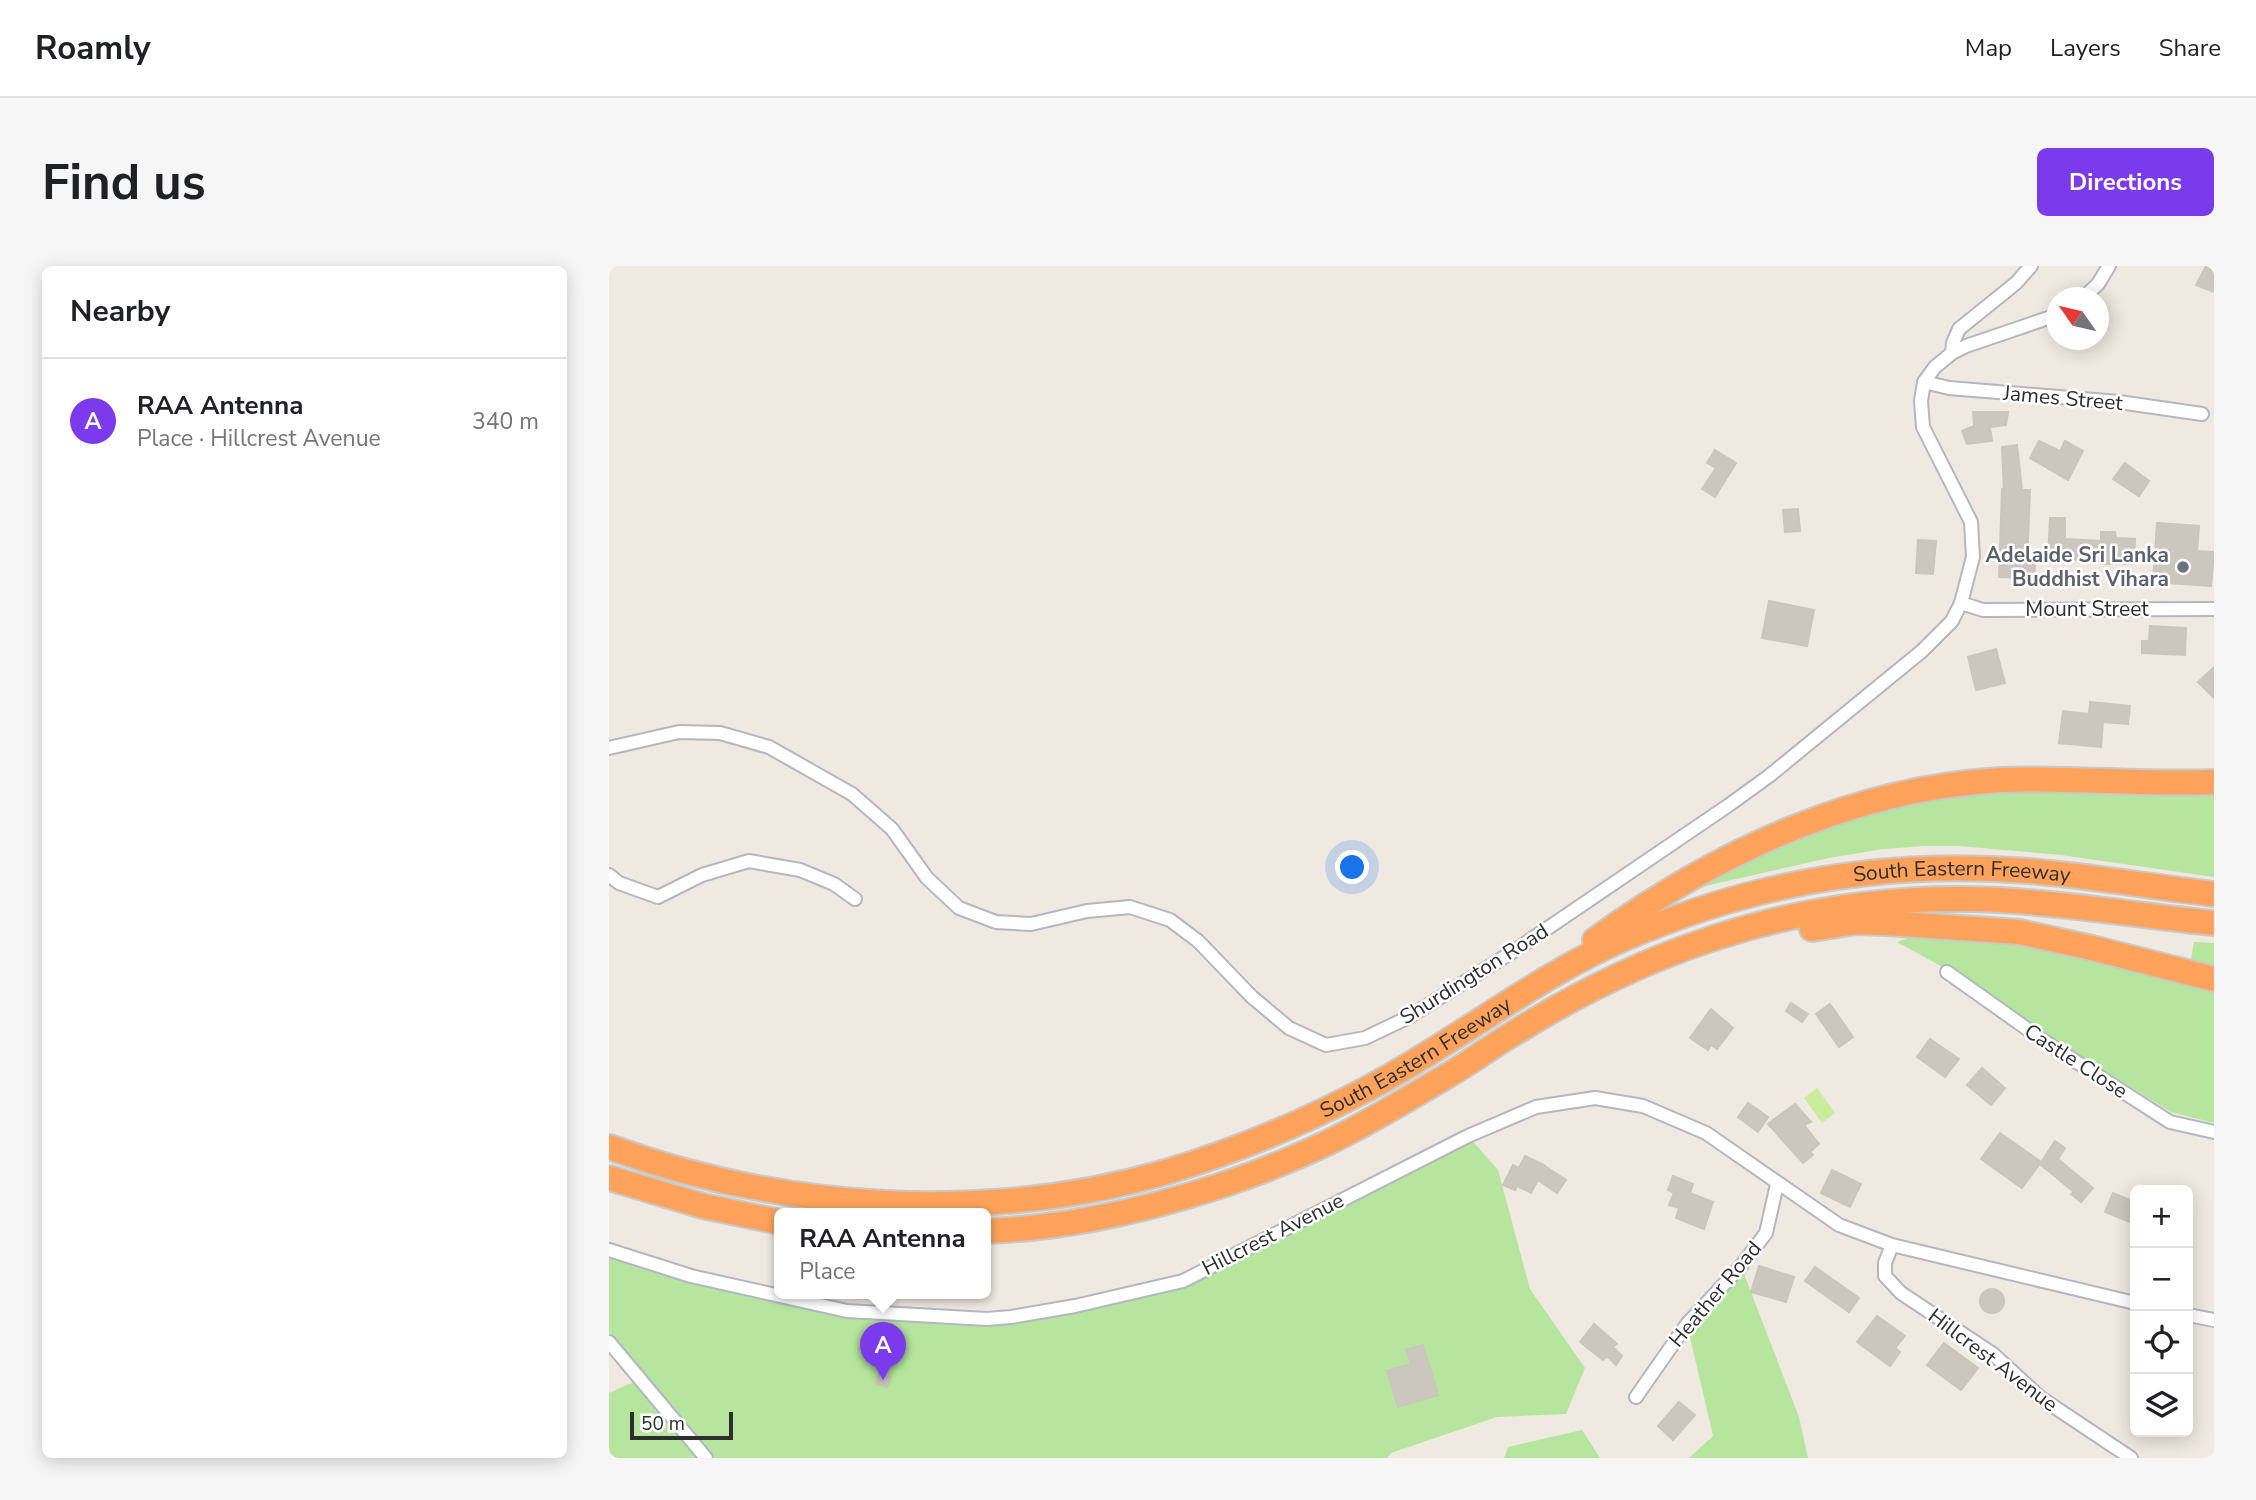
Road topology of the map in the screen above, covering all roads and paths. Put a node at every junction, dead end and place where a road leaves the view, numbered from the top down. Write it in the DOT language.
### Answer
graph roads {
  1 [pos="2031,266"];
  2 [pos="2109,266"];
  3 [pos="2095,287"];
  4 [pos="2046,318"];
  5 [pos="1952,353"];
  6 [pos="1924,382"];
  7 [pos="2202,414"];
  8 [pos="1961,603"];
  9 [pos="2214,609"];
  10 [pos="609,748"];
  11 [pos="2214,782"];
  12 [pos="609,875"];
  13 [pos="2214,894"];
  14 [pos="855,899"];
  15 [pos="2214,923"];
  16 [pos="1947,972"];
  17 [pos="2214,979"];
  18 [pos="1576,998"];
  19 [pos="1495,1012"];
  20 [pos="2214,1132"];
  21 [pos="609,1147"];
  22 [pos="609,1178"];
  23 [pos="1777,1184"];
  24 [pos="774,1221"];
  25 [pos="991,1231"];
  26 [pos="1892,1245"];
  27 [pos="609,1250"];
  28 [pos="774,1295"];
  29 [pos="794,1299"];
  30 [pos="2130,1302"];
  31 [pos="2193,1316"];
  32 [pos="2214,1320"];
  33 [pos="609,1342"];
  34 [pos="1636,1397"];
  35 [pos="706,1458"];
  36 [pos="2131,1458"];
  1 -- 5 [label="street"];
  2 -- 3 [label="street"];
  4 -- 5 [label="street"];
  5 -- 6 [label="street"];
  6 -- 7 [label="street, James Street"];
  6 -- 8 [label="street, Shurdington Road"];
  8 -- 9 [label="street, Mount Street"];
  8 -- 10 [label="street, Shurdington Road"];
  11 -- 19 [label="highway"];
  12 -- 14 [label="street"];
  13 -- 19 [label="highway, South Eastern Freeway"];
  15 -- 18 [label="highway, South Eastern Freeway"];
  16 -- 20 [label="street, Castle Close"];
  17 -- 18 [label="highway"];
  18 -- 25 [label="highway, South Eastern Freeway"];
  19 -- 21 [label="highway, South Eastern Freeway"];
  22 -- 24 [label="highway"];
  23 -- 26 [label="street, Hillcrest Avenue"];
  23 -- 29 [label="street, Hillcrest Avenue"];
  23 -- 34 [label="street, Heather Road"];
  26 -- 30 [label="street, Hillcrest Avenue"];
  26 -- 36 [label="street, Hillcrest Avenue"];
  27 -- 28 [label="street, Hillcrest Avenue"];
  31 -- 32 [label="street"];
  33 -- 35 [label="street"];
}
